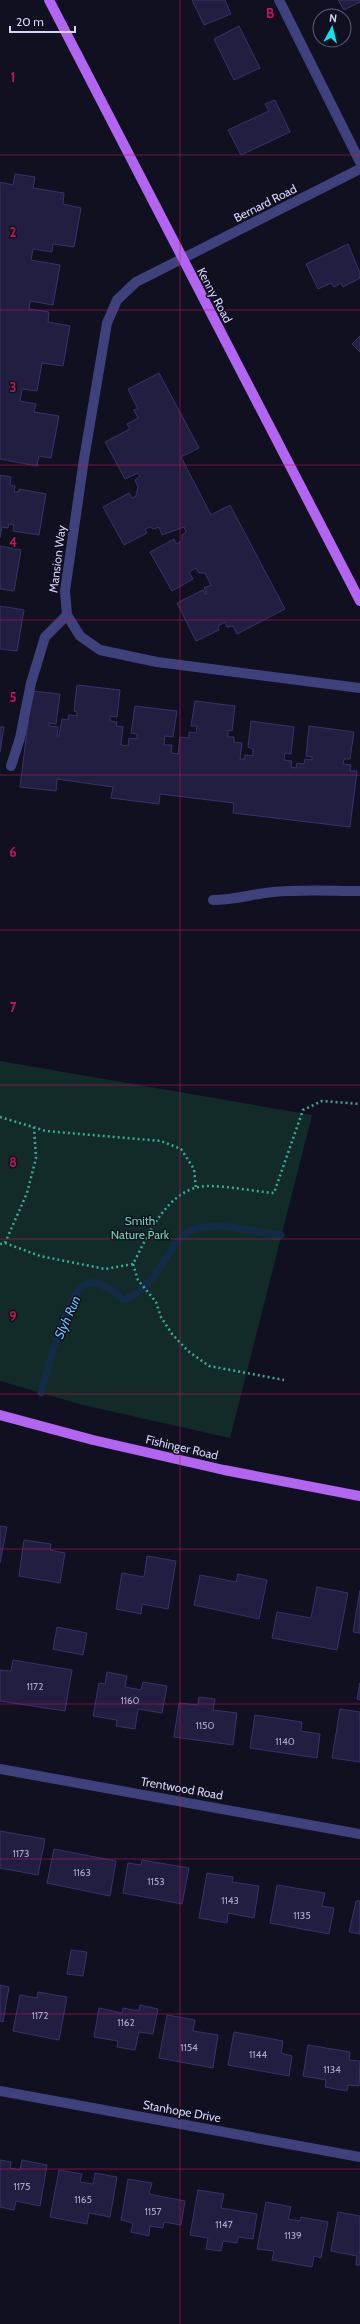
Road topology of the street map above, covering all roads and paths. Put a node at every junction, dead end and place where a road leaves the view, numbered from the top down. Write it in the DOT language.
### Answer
graph roads {
  1 [pos="49,0"];
  2 [pos="278,0"];
  3 [pos="360,162"];
  4 [pos="360,169"];
  5 [pos="182,259"];
  6 [pos="360,601"];
  7 [pos="68,615"];
  8 [pos="360,688"];
  9 [pos="11,766"];
  10 [pos="360,891"];
  11 [pos="212,900"];
  12 [pos="360,1104"];
  13 [pos="0,1117"];
  14 [pos="34,1127"];
  15 [pos="196,1189"];
  16 [pos="5,1243"];
  17 [pos="0,1244"];
  18 [pos="133,1264"];
  19 [pos="284,1380"];
  20 [pos="0,1415"];
  21 [pos="360,1496"];
  22 [pos="0,1768"];
  23 [pos="360,1834"];
  24 [pos="0,2091"];
  25 [pos="360,2156"];
  1 -- 5 [label="main road, Kenny Road"];
  2 -- 3 [label="street"];
  4 -- 5 [label="street, Bernard Road"];
  5 -- 6 [label="main road, Kenny Road"];
  5 -- 7 [label="street, Mansion Way"];
  7 -- 8 [label="street, Mansion Way"];
  7 -- 9 [label="street"];
  10 -- 11 [label="street"];
  12 -- 15 [label="path"];
  13 -- 14 [label="path"];
  14 -- 15 [label="path"];
  14 -- 16 [label="path"];
  15 -- 18 [label="path"];
  16 -- 17 [label="path"];
  16 -- 18 [label="path"];
  18 -- 19 [label="path"];
  20 -- 21 [label="main road, Fishinger Road"];
  22 -- 23 [label="street, Trentwood Road"];
  24 -- 25 [label="street, Stanhope Drive"];
}
